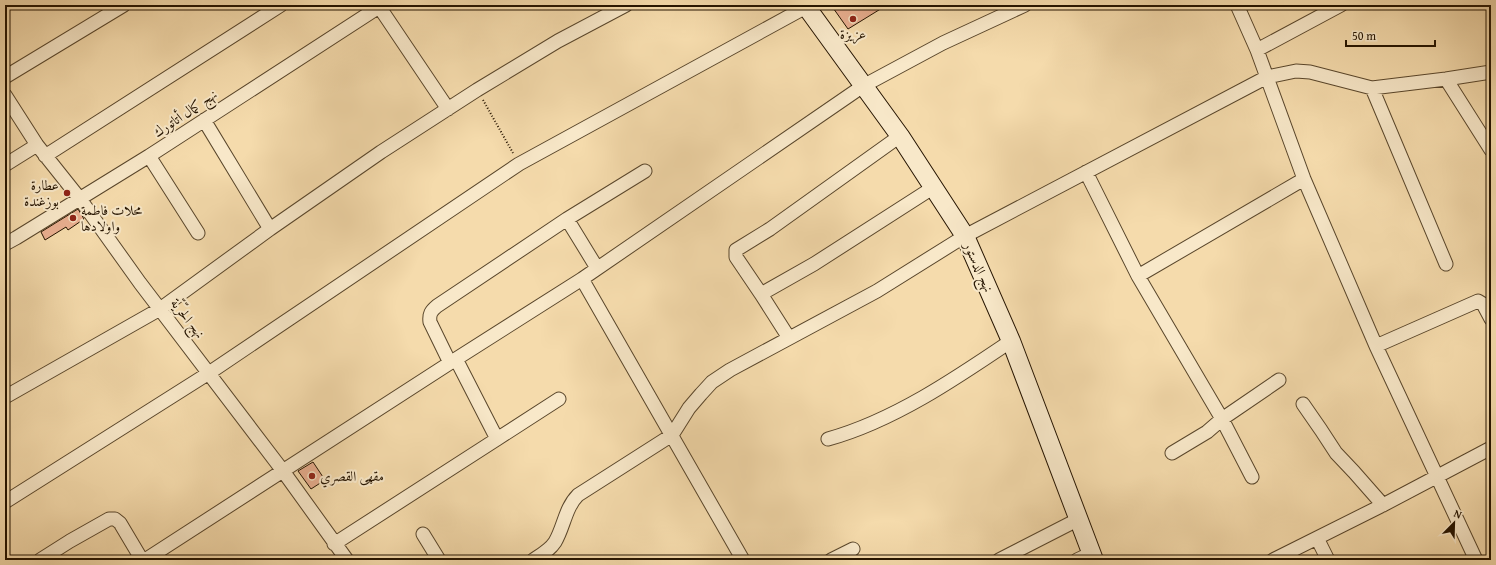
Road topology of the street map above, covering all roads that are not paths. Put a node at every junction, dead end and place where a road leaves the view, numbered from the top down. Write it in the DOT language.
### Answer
graph roads {
  1 [pos="124,5"];
  2 [pos="280,5"];
  3 [pos="380,5"];
  4 [pos="626,5"];
  5 [pos="1025,5"];
  6 [pos="1237,5"];
  7 [pos="1341,5"];
  8 [pos="806,6"];
  9 [pos="1257,50"];
  10 [pos="1491,72"];
  11 [pos="5,77"];
  12 [pos="1267,77"];
  13 [pos="1446,79"];
  14 [pos="863,86"];
  15 [pos="1372,88"];
  16 [pos="5,95"];
  17 [pos="448,109"];
  18 [pos="204,120"];
  19 [pos="900,136"];
  20 [pos="1491,150"];
  21 [pos="41,151"];
  22 [pos="149,156"];
  23 [pos="5,165"];
  24 [pos="645,171"];
  25 [pos="1086,172"];
  26 [pos="1304,178"];
  27 [pos="934,187"];
  28 [pos="80,199"];
  29 [pos="567,219"];
  30 [pos="270,229"];
  31 [pos="198,233"];
  32 [pos="965,236"];
  33 [pos="5,244"];
  34 [pos="1446,264"];
  35 [pos="597,268"];
  36 [pos="1138,276"];
  37 [pos="582,278"];
  38 [pos="761,294"];
  39 [pos="160,309"];
  40 [pos="1491,319"];
  41 [pos="789,338"];
  42 [pos="1011,341"];
  43 [pos="1376,346"];
  44 [pos="453,361"];
  45 [pos="209,373"];
  46 [pos="1279,380"];
  47 [pos="5,396"];
  48 [pos="559,399"];
  49 [pos="1303,404"];
  50 [pos="1222,419"];
  51 [pos="672,435"];
  52 [pos="828,439"];
  53 [pos="497,440"];
  54 [pos="1491,448"];
  55 [pos="1172,453"];
  56 [pos="283,471"];
  57 [pos="1252,477"];
  58 [pos="1436,477"];
  59 [pos="5,502"];
  60 [pos="1384,505"];
  61 [pos="1079,519"];
  62 [pos="423,534"];
  63 [pos="1316,538"];
  64 [pos="334,544"];
  65 [pos="853,549"];
  66 [pos="1088,558"];
  67 [pos="40,560"];
  68 [pos="144,560"];
  69 [pos="347,560"];
  70 [pos="439,560"];
  71 [pos="533,560"];
  72 [pos="743,560"];
  73 [pos="831,560"];
  74 [pos="999,560"];
  75 [pos="1273,560"];
  76 [pos="1328,560"];
  77 [pos="1476,560"];
  1 -- 11 [label="street"];
  2 -- 21 [label="street"];
  3 -- 17 [label="street"];
  3 -- 18 [label="street, نهج كمال أتاتورك"];
  4 -- 17 [label="street"];
  5 -- 14 [label="street"];
  6 -- 9 [label="street"];
  7 -- 9 [label="street"];
  8 -- 14 [label="street, نهج الدستور"];
  8 -- 45 [label="street"];
  9 -- 12 [label="street"];
  10 -- 13 [label="street"];
  12 -- 15 [label="street"];
  12 -- 25 [label="street"];
  12 -- 26 [label="street"];
  13 -- 15 [label="street"];
  13 -- 20 [label="street"];
  14 -- 19 [label="street, نهج الدستور"];
  14 -- 35 [label="street"];
  15 -- 34 [label="street"];
  16 -- 21 [label="street, نهج الحرّيّة"];
  17 -- 30 [label="street"];
  18 -- 22 [label="street, نهج كمال أتاتورك"];
  18 -- 30 [label="street"];
  19 -- 27 [label="street, نهج الدستور"];
  19 -- 38 [label="street"];
  21 -- 23 [label="street"];
  21 -- 28 [label="street, نهج الحرّيّة"];
  22 -- 28 [label="street, نهج كمال أتاتورك"];
  22 -- 31 [label="street"];
  24 -- 29 [label="street"];
  25 -- 32 [label="street"];
  25 -- 36 [label="street"];
  26 -- 36 [label="street"];
  26 -- 43 [label="street"];
  27 -- 32 [label="street, نهج الدستور"];
  27 -- 38 [label="street"];
  28 -- 33 [label="street, نهج كمال أتاتورك"];
  28 -- 39 [label="street, نهج الحرّيّة"];
  29 -- 35 [label="street"];
  29 -- 44 [label="street"];
  30 -- 39 [label="street"];
  32 -- 41 [label="street"];
  32 -- 42 [label="street, نهج الدستور"];
  35 -- 37 [label="street"];
  36 -- 50 [label="street"];
  37 -- 44 [label="street"];
  37 -- 51 [label="street"];
  38 -- 41 [label="street"];
  39 -- 45 [label="street, نهج الحرّيّة"];
  39 -- 47 [label="street"];
  40 -- 43 [label="street"];
  41 -- 51 [label="street"];
  42 -- 52 [label="street"];
  42 -- 61 [label="street, نهج الدستور"];
  43 -- 58 [label="street"];
  44 -- 53 [label="street"];
  44 -- 56 [label="street"];
  45 -- 56 [label="street, نهج الحرّيّة"];
  45 -- 59 [label="street"];
  46 -- 50 [label="street"];
  48 -- 53 [label="street"];
  49 -- 60 [label="street"];
  50 -- 55 [label="street"];
  50 -- 57 [label="street"];
  51 -- 71 [label="street"];
  51 -- 72 [label="street"];
  53 -- 64 [label="street"];
  54 -- 58 [label="street"];
  56 -- 64 [label="street, نهج الحرّيّة"];
  56 -- 68 [label="street"];
  58 -- 60 [label="street"];
  58 -- 77 [label="street"];
  60 -- 63 [label="street"];
  61 -- 66 [label="street, نهج الدستور"];
  61 -- 74 [label="street"];
  62 -- 70 [label="street"];
  63 -- 75 [label="street"];
  63 -- 76 [label="street"];
  64 -- 69 [label="street, نهج الحرّيّة"];
  65 -- 73 [label="street"];
  67 -- 68 [label="street"];
}
